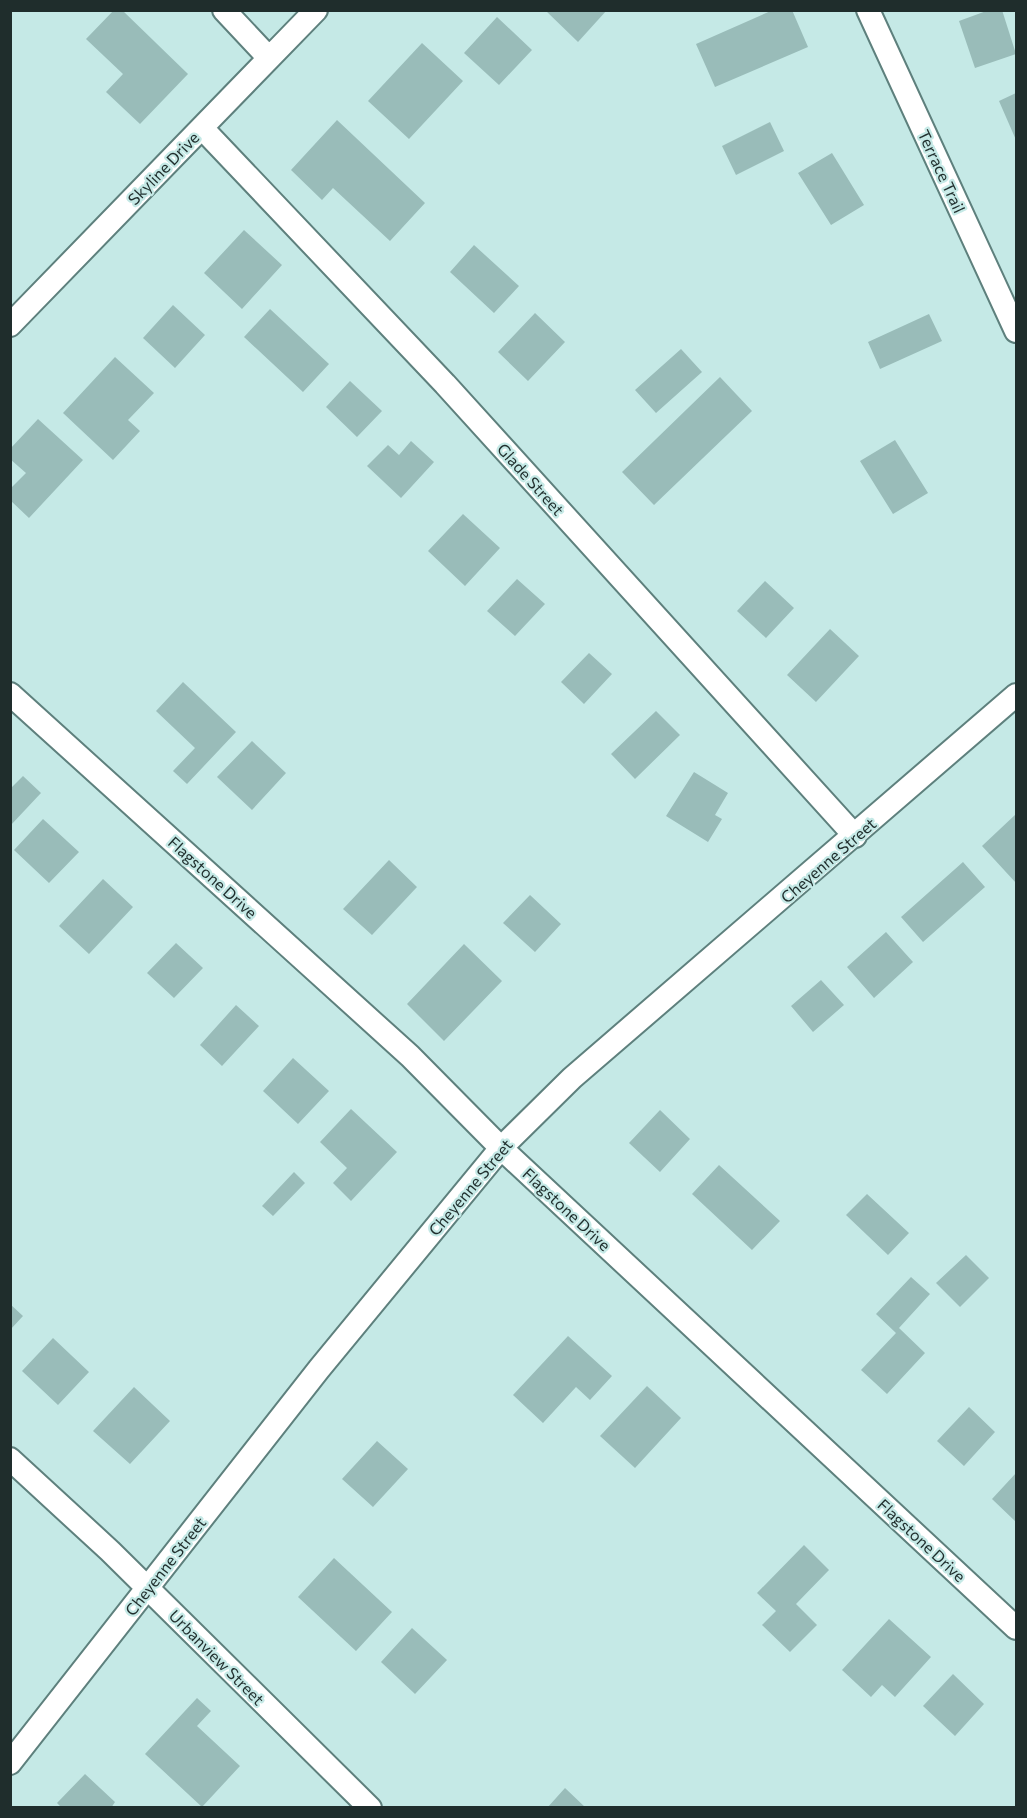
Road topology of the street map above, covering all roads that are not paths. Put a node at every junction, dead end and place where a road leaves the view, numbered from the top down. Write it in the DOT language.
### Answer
graph roads {
  1 [pos="224,10"];
  2 [pos="315,10"];
  3 [pos="868,10"];
  4 [pos="269,58"];
  5 [pos="202,128"];
  6 [pos="10,325"];
  7 [pos="1017,331"];
  8 [pos="10,694"];
  9 [pos="1017,695"];
  10 [pos="855,836"];
  11 [pos="501,1148"];
  12 [pos="10,1459"];
  13 [pos="148,1588"];
  14 [pos="1017,1628"];
  15 [pos="10,1763"];
  16 [pos="370,1808"];
  1 -- 4 [label="street"];
  2 -- 4 [label="street, Skyline Drive"];
  3 -- 7 [label="street, Terrace Trail"];
  4 -- 5 [label="street, Skyline Drive"];
  5 -- 6 [label="street, Skyline Drive"];
  5 -- 10 [label="street, Glade Street"];
  8 -- 11 [label="street, Flagstone Drive"];
  9 -- 10 [label="street, Cheyenne Street"];
  10 -- 11 [label="street, Cheyenne Street"];
  11 -- 13 [label="street, Cheyenne Street"];
  11 -- 14 [label="street, Flagstone Drive"];
  12 -- 13 [label="street, Urbanview Street"];
  13 -- 15 [label="street, Cheyenne Street"];
  13 -- 16 [label="street, Urbanview Street"];
}
